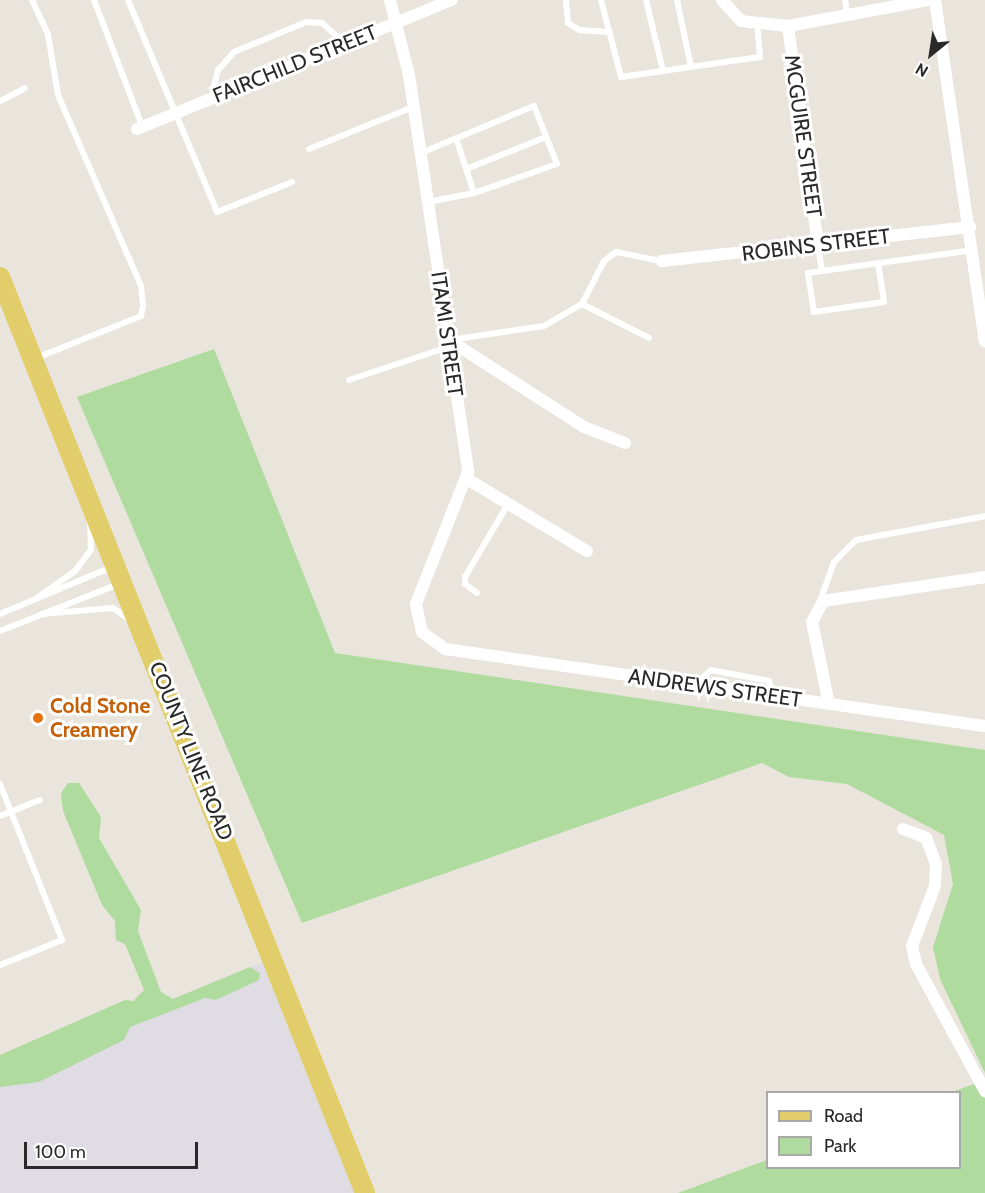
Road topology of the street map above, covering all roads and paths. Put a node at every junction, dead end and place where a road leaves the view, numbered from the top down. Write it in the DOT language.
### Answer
graph roads {
  1 [pos="32,0"];
  2 [pos="94,0"];
  3 [pos="128,0"];
  4 [pos="390,0"];
  5 [pos="452,0"];
  6 [pos="566,0"];
  7 [pos="601,0"];
  8 [pos="646,0"];
  9 [pos="677,0"];
  10 [pos="722,0"];
  11 [pos="928,0"];
  12 [pos="935,0"];
  13 [pos="846,6"];
  14 [pos="399,22"];
  15 [pos="757,25"];
  16 [pos="788,26"];
  17 [pos="610,32"];
  18 [pos="345,44"];
  19 [pos="691,67"];
  20 [pos="663,71"];
  21 [pos="26,88"];
  22 [pos="211,99"];
  23 [pos="0,101"];
  24 [pos="413,107"];
  25 [pos="175,113"];
  26 [pos="140,128"];
  27 [pos="546,137"];
  28 [pos="456,138"];
  29 [pos="309,149"];
  30 [pos="420,153"];
  31 [pos="466,169"];
  32 [pos="292,182"];
  33 [pos="474,193"];
  34 [pos="428,202"];
  35 [pos="970,227"];
  36 [pos="818,245"];
  37 [pos="974,250"];
  38 [pos="662,261"];
  39 [pos="878,263"];
  40 [pos="981,268"];
  41 [pos="822,271"];
  42 [pos="0,277"];
  43 [pos="582,304"];
  44 [pos="649,338"];
  45 [pos="985,341"];
  46 [pos="448,343"];
  47 [pos="30,361"];
  48 [pos="349,380"];
  49 [pos="625,443"];
  50 [pos="467,479"];
  51 [pos="87,497"];
  52 [pos="508,503"];
  53 [pos="985,516"];
  54 [pos="587,551"];
  55 [pos="118,574"];
  56 [pos="985,577"];
  57 [pos="477,593"];
  58 [pos="37,598"];
  59 [pos="819,605"];
  60 [pos="0,614"];
  61 [pos="42,614"];
  62 [pos="0,631"];
  63 [pos="155,661"];
  64 [pos="694,685"];
  65 [pos="774,697"];
  66 [pos="829,704"];
  67 [pos="985,726"];
  68 [pos="0,784"];
  69 [pos="40,800"];
  70 [pos="11,812"];
  71 [pos="0,816"];
  72 [pos="903,829"];
  73 [pos="0,965"];
  74 [pos="985,1091"];
  75 [pos="365,1193"];
  1 -- 47 [label="lane"];
  2 -- 26 [label="lane"];
  3 -- 25 [label="lane"];
  4 -- 14 [label="street, ITAMI STREET"];
  5 -- 14 [label="street, FAIRCHILD STREET"];
  6 -- 17 [label="lane"];
  7 -- 17 [label="lane"];
  8 -- 20 [label="lane"];
  9 -- 19 [label="lane"];
  10 -- 15 [label="street"];
  11 -- 13 [label="street"];
  12 -- 35 [label="street"];
  13 -- 16 [label="street"];
  14 -- 18 [label="street, FAIRCHILD STREET"];
  14 -- 24 [label="street, ITAMI STREET"];
  15 -- 16 [label="street"];
  15 -- 19 [label="lane"];
  16 -- 36 [label="street, MCGUIRE STREET"];
  17 -- 20 [label="lane"];
  18 -- 22 [label="street, FAIRCHILD STREET"];
  18 -- 22 [label="lane"];
  19 -- 20 [label="lane"];
  21 -- 23 [label="lane"];
  22 -- 25 [label="street, FAIRCHILD STREET"];
  24 -- 29 [label="lane"];
  24 -- 30 [label="street, ITAMI STREET"];
  25 -- 26 [label="street, FAIRCHILD STREET"];
  25 -- 32 [label="lane"];
  27 -- 28 [label="lane"];
  27 -- 31 [label="lane"];
  27 -- 33 [label="lane"];
  28 -- 30 [label="lane"];
  28 -- 31 [label="lane"];
  30 -- 34 [label="street, ITAMI STREET"];
  31 -- 33 [label="lane"];
  33 -- 34 [label="lane"];
  34 -- 46 [label="street, ITAMI STREET"];
  35 -- 36 [label="street, ROBINS STREET"];
  35 -- 37 [label="street"];
  36 -- 38 [label="street, ROBINS STREET"];
  36 -- 41 [label="lane"];
  37 -- 39 [label="lane"];
  37 -- 40 [label="street"];
  38 -- 43 [label="lane"];
  39 -- 41 [label="lane"];
  39 -- 41 [label="lane"];
  40 -- 45 [label="street"];
  42 -- 47 [label="main road, COUNTY LINE ROAD"];
  43 -- 44 [label="lane"];
  43 -- 46 [label="lane"];
  46 -- 48 [label="lane"];
  46 -- 49 [label="street"];
  46 -- 50 [label="street, ITAMI STREET"];
  47 -- 51 [label="main road, COUNTY LINE ROAD"];
  50 -- 52 [label="street"];
  50 -- 64 [label="street, ANDREWS STREET"];
  51 -- 55 [label="main road, COUNTY LINE ROAD"];
  51 -- 58 [label="lane"];
  52 -- 54 [label="street"];
  52 -- 57 [label="lane"];
  53 -- 59 [label="lane"];
  55 -- 58 [label="lane"];
  55 -- 61 [label="lane"];
  55 -- 63 [label="main road, COUNTY LINE ROAD"];
  56 -- 59 [label="street"];
  58 -- 60 [label="lane"];
  59 -- 66 [label="street"];
  61 -- 62 [label="lane"];
  61 -- 63 [label="lane"];
  63 -- 75 [label="main road, COUNTY LINE ROAD"];
  64 -- 65 [label="street, ANDREWS STREET"];
  64 -- 65 [label="lane"];
  65 -- 66 [label="street, ANDREWS STREET"];
  66 -- 67 [label="street, ANDREWS STREET"];
  68 -- 70 [label="lane"];
  69 -- 70 [label="lane"];
  70 -- 71 [label="lane"];
  70 -- 73 [label="lane"];
  72 -- 74 [label="street"];
}
